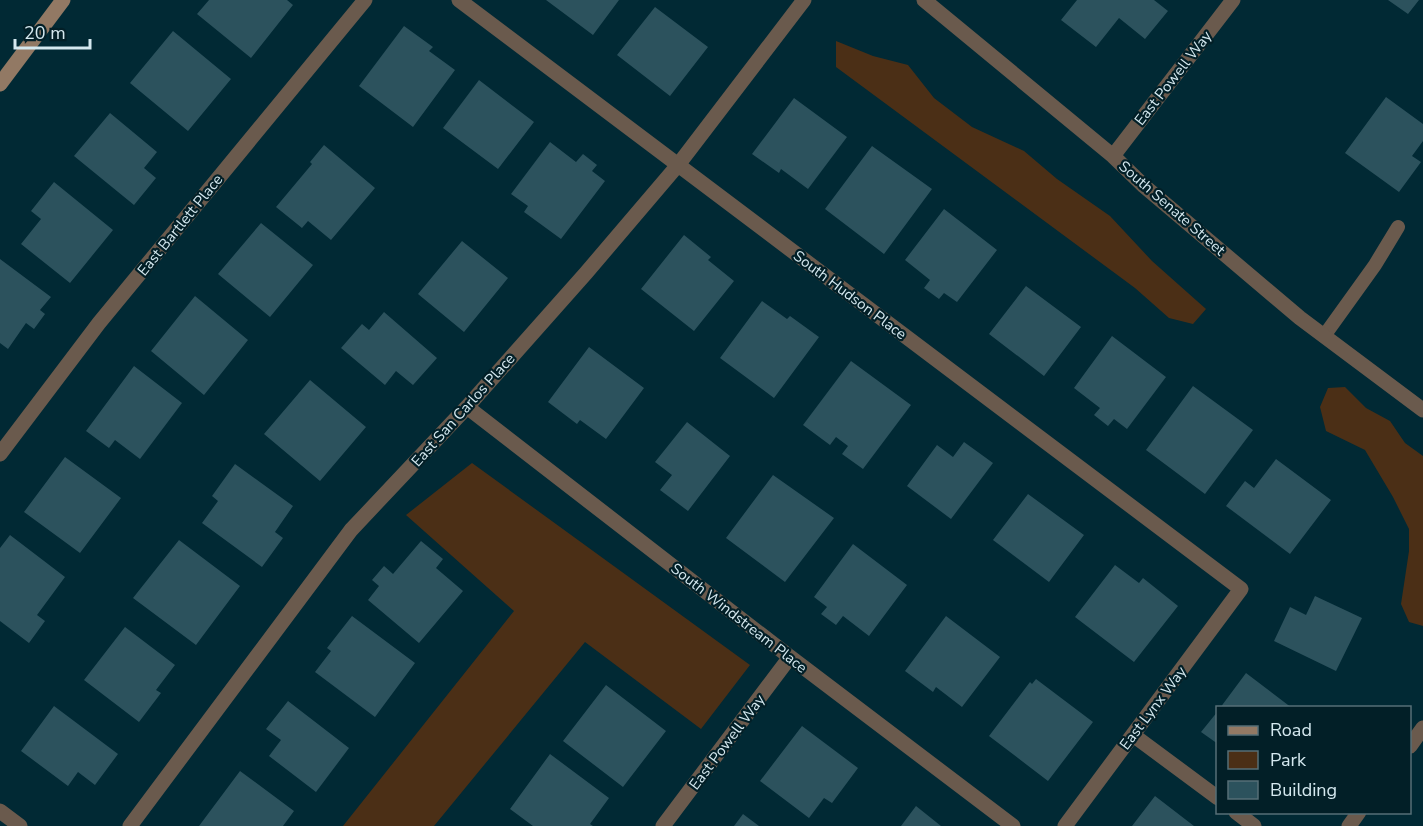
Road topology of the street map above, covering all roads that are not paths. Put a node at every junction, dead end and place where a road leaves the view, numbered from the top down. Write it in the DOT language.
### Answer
graph roads {
  1 [pos="63,0"];
  2 [pos="365,0"];
  3 [pos="459,0"];
  4 [pos="804,0"];
  5 [pos="924,0"];
  6 [pos="1233,0"];
  7 [pos="0,84"];
  8 [pos="1113,156"];
  9 [pos="678,165"];
  10 [pos="1398,227"];
  11 [pos="1324,336"];
  12 [pos="467,407"];
  13 [pos="1423,410"];
  14 [pos="0,454"];
  15 [pos="1242,589"];
  16 [pos="790,657"];
  17 [pos="1423,728"];
  18 [pos="1133,735"];
  19 [pos="1411,745"];
  20 [pos="1216,797"];
  21 [pos="0,811"];
  22 [pos="1237,814"];
  23 [pos="1358,814"];
  24 [pos="20,826"];
  25 [pos="130,826"];
  26 [pos="663,826"];
  27 [pos="1014,826"];
  28 [pos="1065,826"];
  29 [pos="1254,826"];
  30 [pos="1349,826"];
  1 -- 7 [label="main road"];
  2 -- 14 [label="street, East Bartlett Place"];
  3 -- 9 [label="street, South Hudson Place"];
  4 -- 9 [label="street, East San Carlos Place"];
  5 -- 8 [label="street, South Senate Street"];
  6 -- 8 [label="street, East Powell Way"];
  8 -- 11 [label="street, South Senate Street"];
  9 -- 12 [label="street, East San Carlos Place"];
  9 -- 15 [label="street, South Hudson Place"];
  10 -- 11 [label="lane"];
  11 -- 13 [label="street, South Senate Street"];
  12 -- 16 [label="street, South Windstream Place"];
  12 -- 25 [label="street, East San Carlos Place"];
  15 -- 18 [label="street, East Lynx Way"];
  16 -- 26 [label="street, East Powell Way"];
  16 -- 27 [label="street, South Windstream Place"];
  17 -- 19 [label="street"];
  18 -- 20 [label="street"];
  18 -- 28 [label="street, East Lynx Way"];
  21 -- 24 [label="street"];
  22 -- 29 [label="street"];
  23 -- 30 [label="street"];
}
